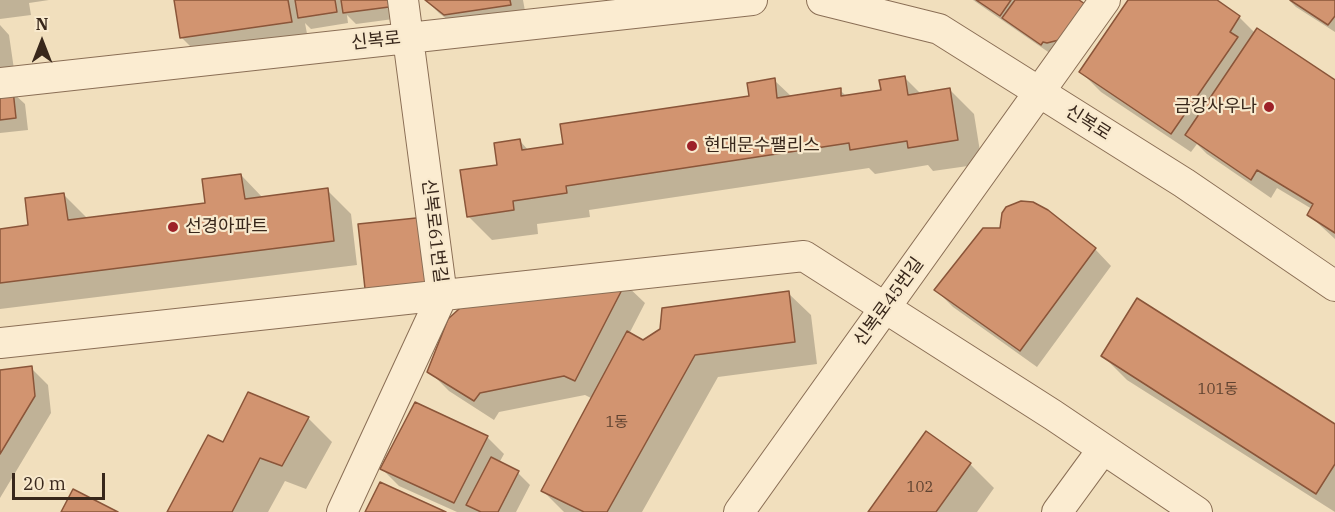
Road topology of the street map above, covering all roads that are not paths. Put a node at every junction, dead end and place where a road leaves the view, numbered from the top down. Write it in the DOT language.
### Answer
graph roads {
  1 [pos="403,0"];
  2 [pos="752,0"];
  3 [pos="822,0"];
  4 [pos="1105,0"];
  5 [pos="408,38"];
  6 [pos="0,82"];
  7 [pos="1039,92"];
  8 [pos="1335,286"];
  9 [pos="442,296"];
  10 [pos="885,308"];
  11 [pos="0,343"];
  12 [pos="1103,449"];
  13 [pos="342,512"];
  14 [pos="739,512"];
  15 [pos="1057,512"];
  16 [pos="1197,512"];
  1 -- 5 [label="street, 신복로61번길"];
  2 -- 5 [label="street, 신복로"];
  3 -- 7 [label="street, 신복로"];
  4 -- 7 [label="street, 신복로45번길"];
  5 -- 6 [label="street, 신복로"];
  5 -- 9 [label="street, 신복로61번길"];
  7 -- 8 [label="street, 신복로"];
  7 -- 10 [label="street, 신복로45번길"];
  9 -- 10 [label="street"];
  9 -- 11 [label="street"];
  9 -- 13 [label="street, 신복로61번길"];
  10 -- 12 [label="street"];
  10 -- 14 [label="street, 신복로45번길"];
  12 -- 15 [label="street"];
  12 -- 16 [label="street"];
}
